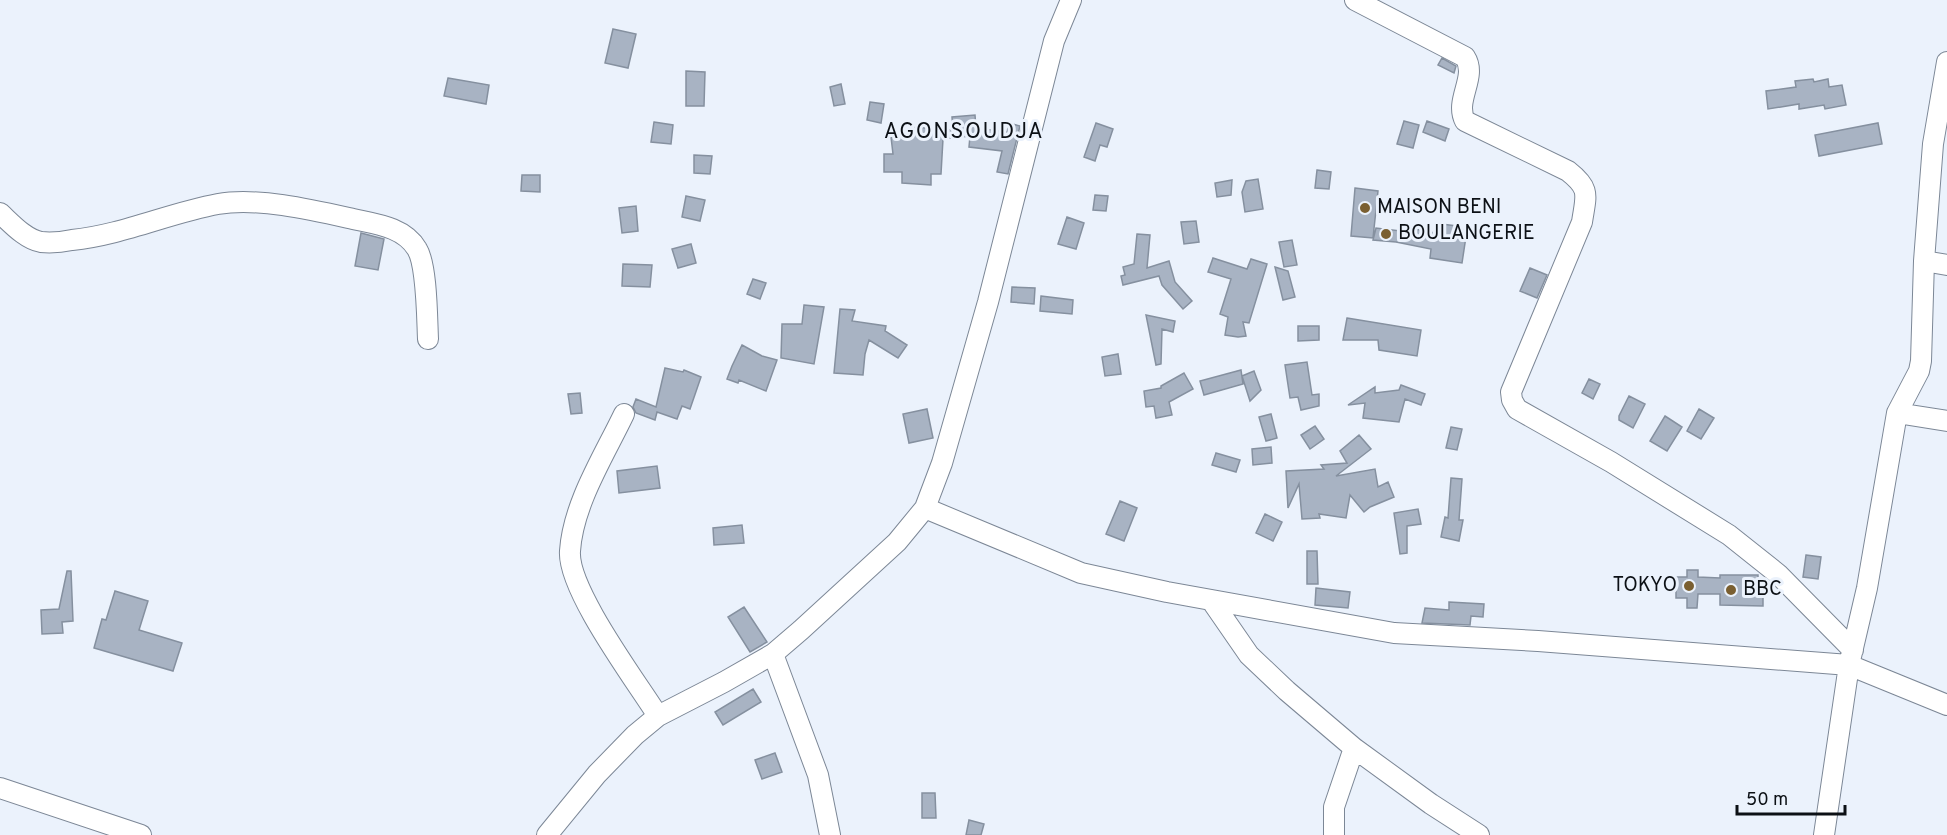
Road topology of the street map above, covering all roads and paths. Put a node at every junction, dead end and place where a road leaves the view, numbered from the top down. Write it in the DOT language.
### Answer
graph roads {
  1 [pos="1071,0"];
  2 [pos="1355,0"];
  3 [pos="1947,62"];
  4 [pos="0,213"];
  5 [pos="1924,261"];
  6 [pos="1947,265"];
  7 [pos="429,339"];
  8 [pos="1898,413"];
  9 [pos="624,414"];
  10 [pos="1947,421"];
  11 [pos="925,508"];
  12 [pos="1211,600"];
  13 [pos="773,654"];
  14 [pos="1851,657"];
  15 [pos="1947,705"];
  16 [pos="658,716"];
  17 [pos="1354,748"];
  18 [pos="0,788"];
  19 [pos="141,835"];
  20 [pos="547,835"];
  21 [pos="830,835"];
  22 [pos="1334,835"];
  23 [pos="1479,835"];
  24 [pos="1824,835"];
  1 -- 11 [label="street"];
  2 -- 14 [label="street"];
  3 -- 5 [label="street"];
  4 -- 7 [label="street"];
  5 -- 6 [label="street"];
  5 -- 8 [label="street"];
  8 -- 10 [label="street"];
  8 -- 14 [label="street"];
  9 -- 16 [label="street"];
  11 -- 12 [label="street"];
  11 -- 13 [label="street"];
  12 -- 14 [label="street"];
  12 -- 17 [label="street"];
  13 -- 16 [label="street"];
  13 -- 21 [label="street"];
  14 -- 15 [label="street"];
  14 -- 24 [label="street"];
  16 -- 20 [label="street"];
  17 -- 22 [label="street"];
  17 -- 23 [label="street"];
  18 -- 19 [label="street"];
}
